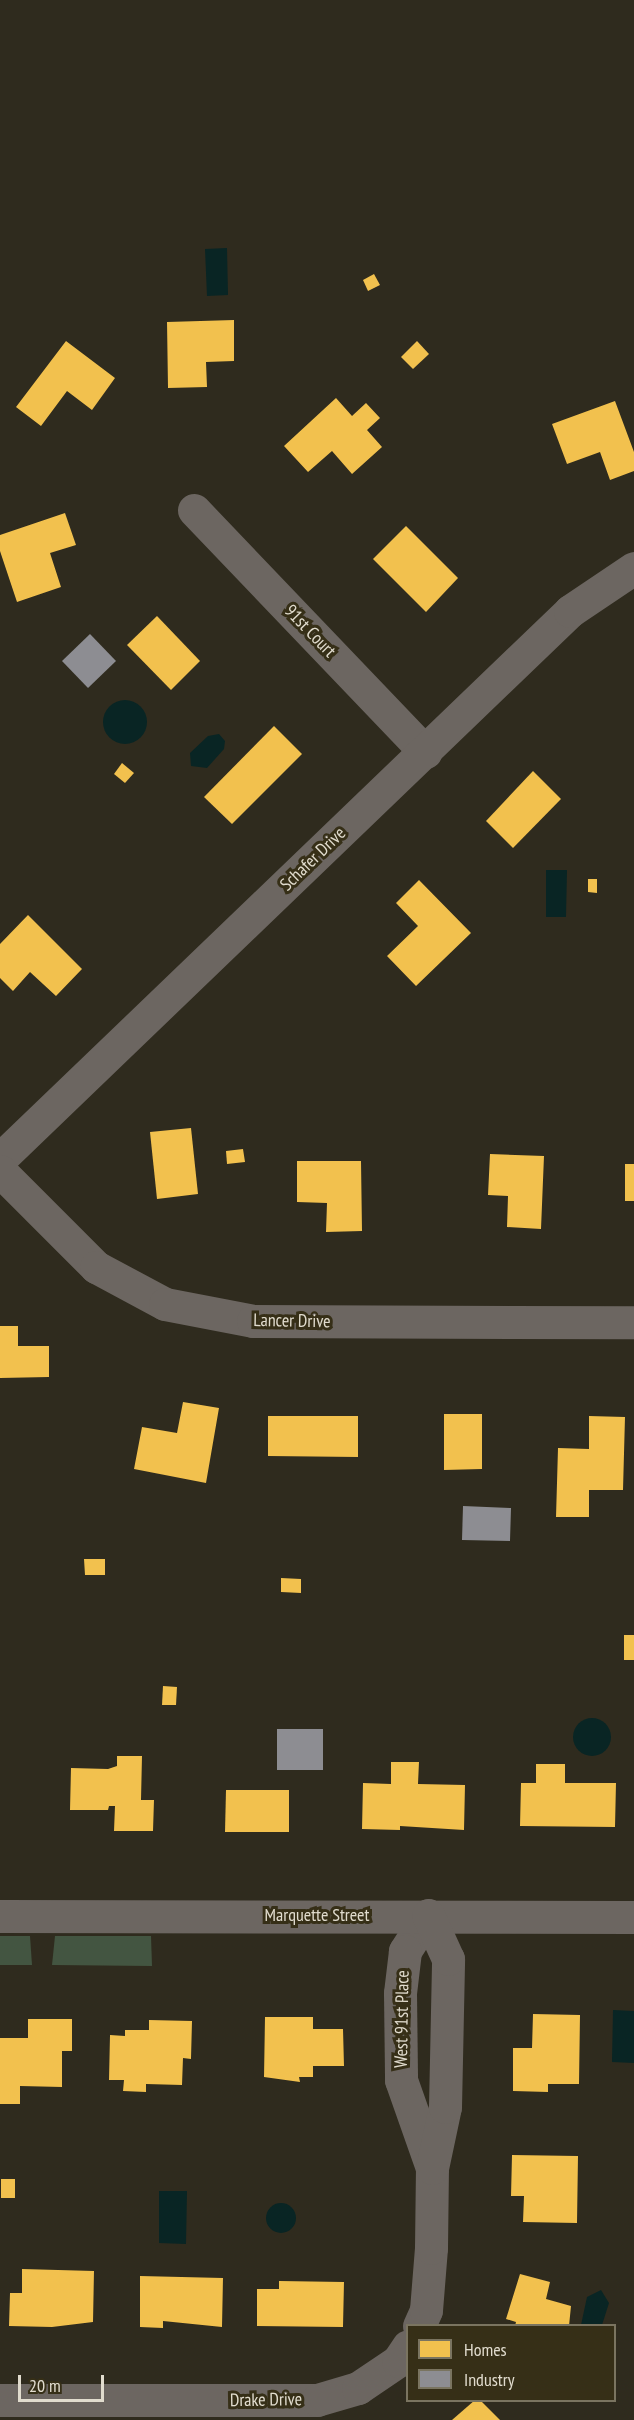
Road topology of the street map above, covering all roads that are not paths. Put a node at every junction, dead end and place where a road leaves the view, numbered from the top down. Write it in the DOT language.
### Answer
graph roads {
  1 [pos="195,510"];
  2 [pos="634,568"];
  3 [pos="425,752"];
  4 [pos="0,1159"];
  5 [pos="0,1171"];
  6 [pos="634,1322"];
  7 [pos="428,1915"];
  8 [pos="0,1916"];
  9 [pos="634,1917"];
  10 [pos="432,2168"];
  11 [pos="419,2324"];
  12 [pos="406,2349"];
  13 [pos="0,2400"];
  1 -- 3 [label="street, 91st Court"];
  2 -- 3 [label="street, Schafer Drive"];
  3 -- 4 [label="street, Schafer Drive"];
  5 -- 6 [label="street, Lancer Drive"];
  7 -- 8 [label="street, Marquette Street"];
  7 -- 9 [label="street, Marquette Street"];
  7 -- 10 [label="street, West 91st Place"];
  7 -- 10 [label="street, West 91st Place"];
  10 -- 11 [label="street, West 91st Place"];
  12 -- 13 [label="street, Drake Drive"];
}
